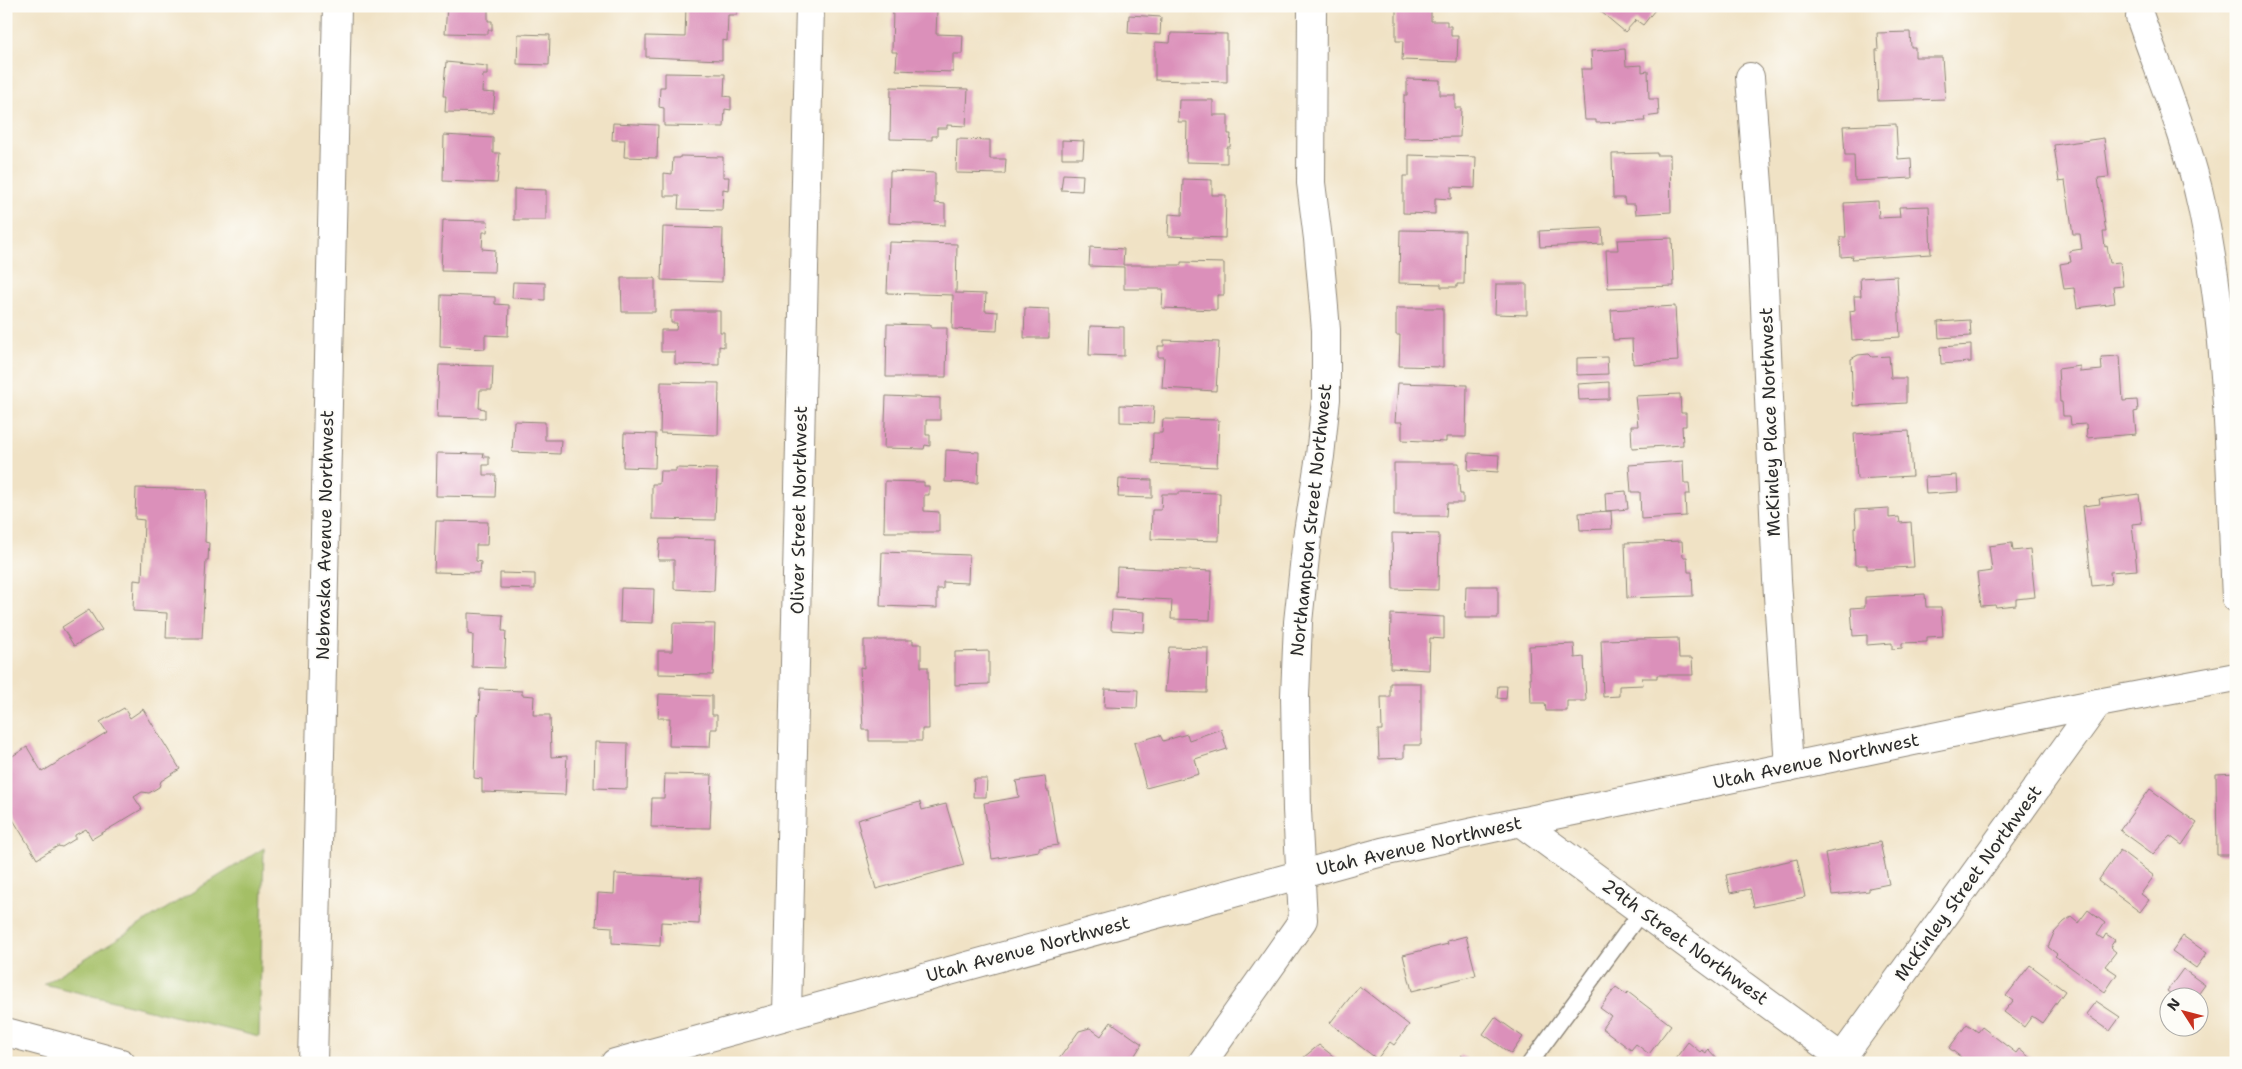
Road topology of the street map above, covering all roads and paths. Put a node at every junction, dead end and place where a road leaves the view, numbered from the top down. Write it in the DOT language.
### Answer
graph roads {
  1 [pos="337,6"];
  2 [pos="810,6"];
  3 [pos="1312,6"];
  4 [pos="2140,17"];
  5 [pos="1750,77"];
  6 [pos="2236,598"];
  7 [pos="2236,677"];
  8 [pos="2098,703"];
  9 [pos="1789,767"];
  10 [pos="1520,822"];
  11 [pos="1301,874"];
  12 [pos="1642,911"];
  13 [pos="787,1014"];
  14 [pos="6,1032"];
  15 [pos="1843,1061"];
  16 [pos="121,1063"];
  17 [pos="313,1063"];
  18 [pos="615,1063"];
  19 [pos="1202,1063"];
  20 [pos="1530,1063"];
  1 -- 17 [label="street, Nebraska Avenue Northwest"];
  2 -- 13 [label="street, Oliver Street Northwest"];
  3 -- 11 [label="street, Northampton Street Northwest"];
  4 -- 6 [label="street"];
  5 -- 9 [label="street, McKinley Place Northwest"];
  7 -- 8 [label="street, Utah Avenue Northwest"];
  8 -- 9 [label="street, Utah Avenue Northwest"];
  8 -- 15 [label="street, McKinley Street Northwest"];
  9 -- 10 [label="street, Utah Avenue Northwest"];
  10 -- 11 [label="street, Utah Avenue Northwest"];
  10 -- 12 [label="street, 29th Street Northwest"];
  11 -- 13 [label="street, Utah Avenue Northwest"];
  11 -- 19 [label="street, Northampton Street Northwest"];
  12 -- 15 [label="street, 29th Street Northwest"];
  12 -- 20 [label="lane"];
  13 -- 18 [label="street, Utah Avenue Northwest"];
  14 -- 16 [label="street"];
}
